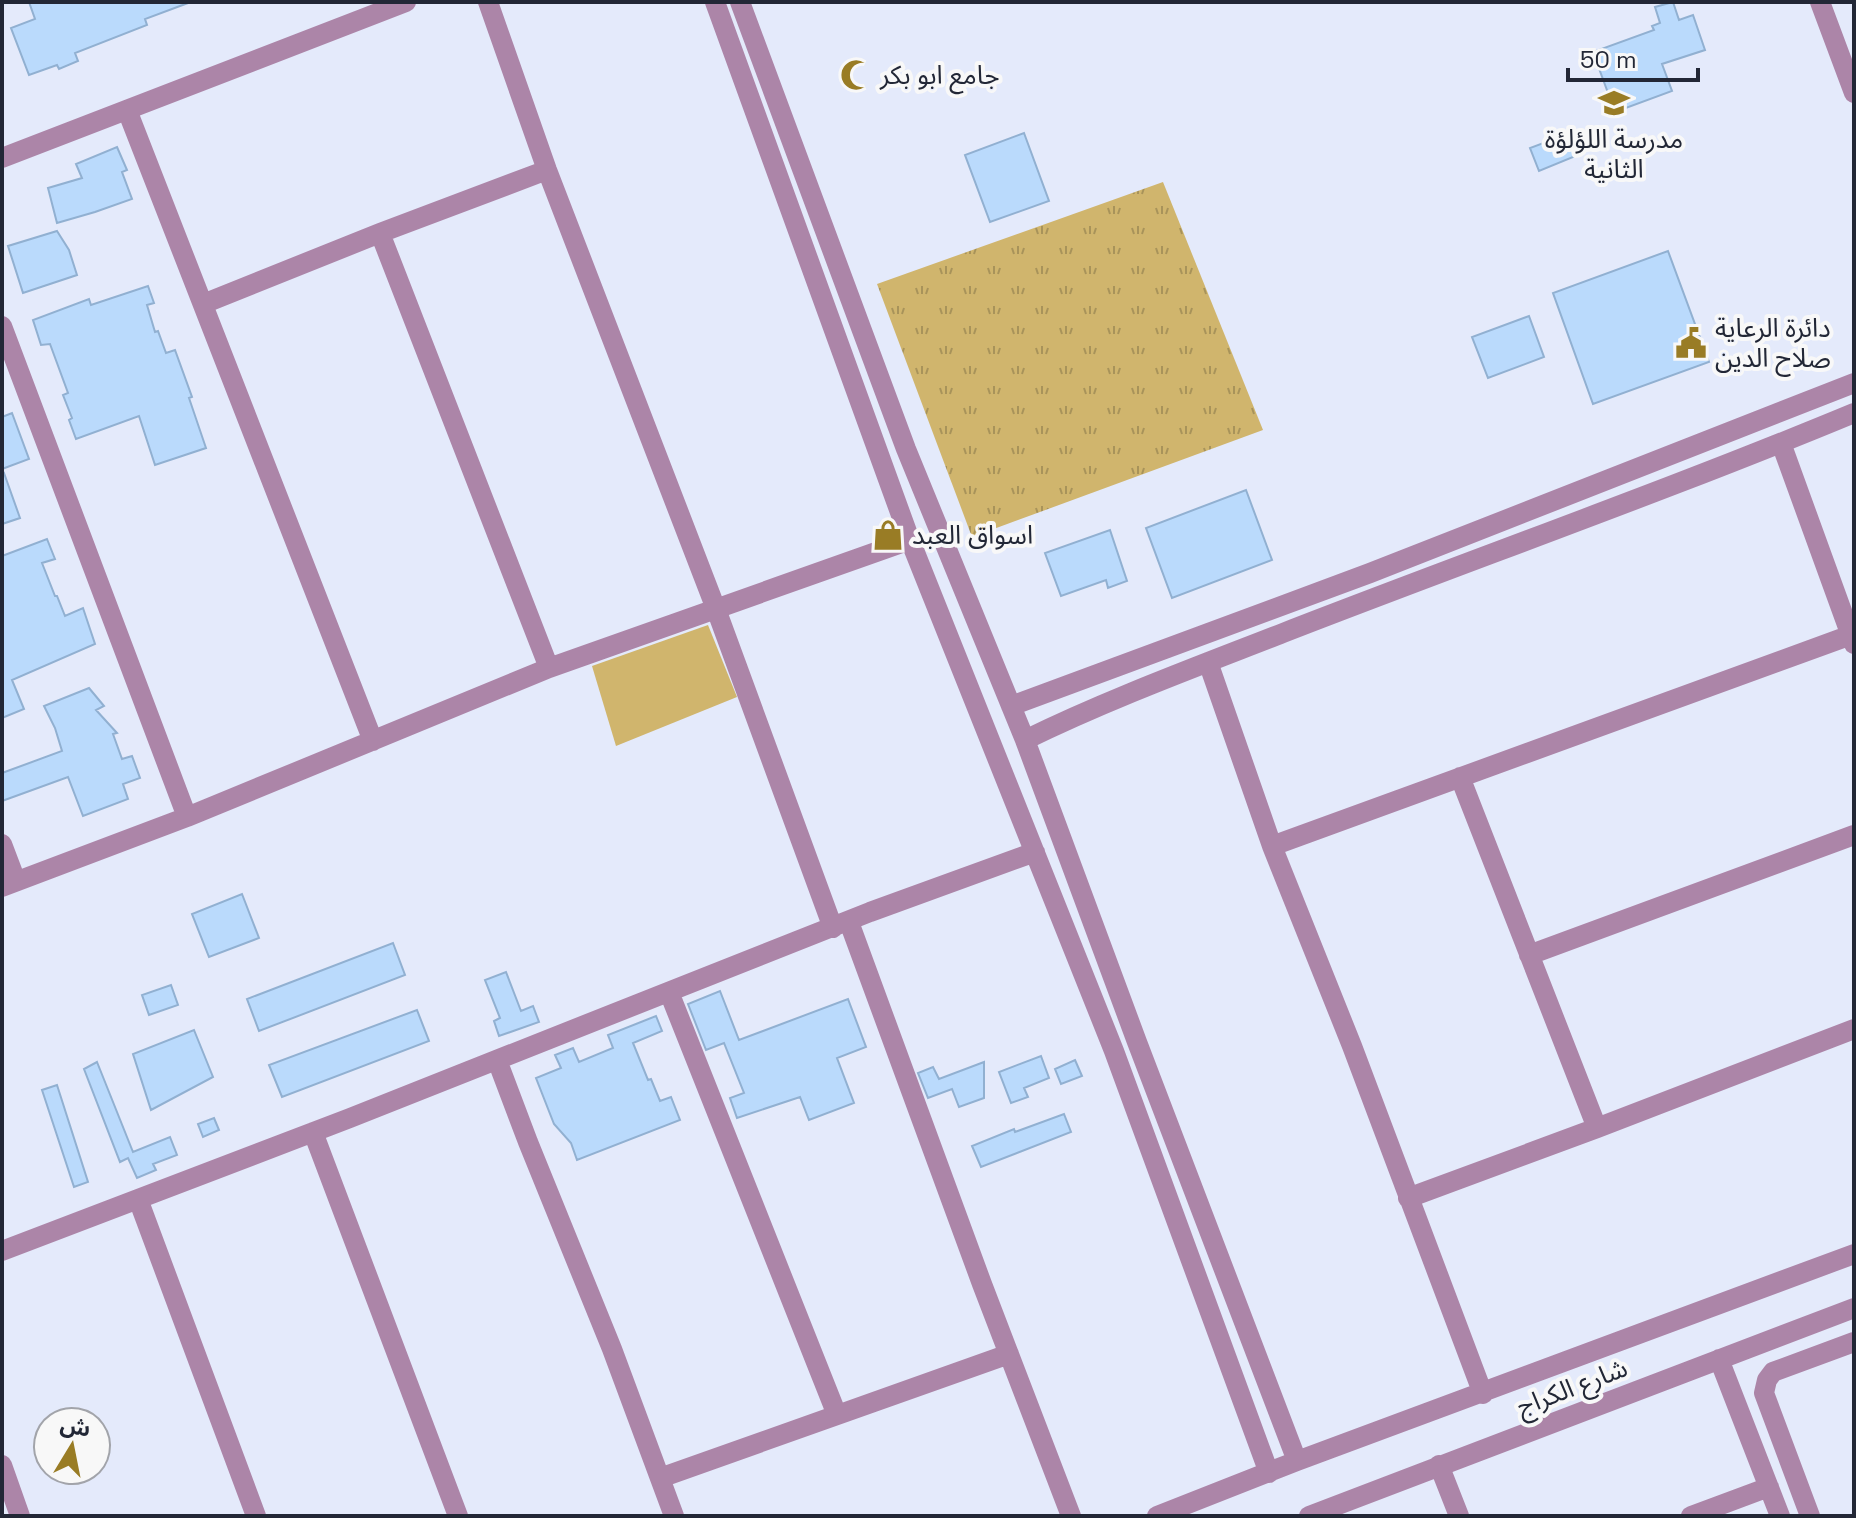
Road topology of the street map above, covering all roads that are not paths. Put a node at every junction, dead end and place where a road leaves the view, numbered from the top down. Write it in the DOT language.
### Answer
graph roads {
  1 [pos="406,2"];
  2 [pos="488,2"];
  3 [pos="715,2"];
  4 [pos="740,2"];
  5 [pos="1820,2"];
  6 [pos="1854,93"];
  7 [pos="127,110"];
  8 [pos="2,158"];
  9 [pos="547,170"];
  10 [pos="380,233"];
  11 [pos="203,304"];
  12 [pos="2,326"];
  13 [pos="11,379"];
  14 [pos="1854,383"];
  15 [pos="1854,413"];
  16 [pos="1781,443"];
  17 [pos="906,449"];
  18 [pos="1676,453"];
  19 [pos="880,457"];
  20 [pos="1633,470"];
  21 [pos="1683,480"];
  22 [pos="1643,496"];
  23 [pos="910,540"];
  24 [pos="716,609"];
  25 [pos="1852,639"];
  26 [pos="1208,662"];
  27 [pos="1118,667"];
  28 [pos="549,668"];
  29 [pos="1128,693"];
  30 [pos="1011,706"];
  31 [pos="1025,740"];
  32 [pos="373,741"];
  33 [pos="1460,777"];
  34 [pos="187,817"];
  35 [pos="1854,835"];
  36 [pos="2,844"];
  37 [pos="1272,846"];
  38 [pos="1035,852"];
  39 [pos="9,884"];
  40 [pos="841,925"];
  41 [pos="1529,955"];
  42 [pos="669,992"];
  43 [pos="1854,1029"];
  44 [pos="1137,1042"];
  45 [pos="1114,1051"];
  46 [pos="497,1060"];
  47 [pos="1597,1128"];
  48 [pos="313,1132"];
  49 [pos="1408,1198"];
  50 [pos="138,1199"];
  51 [pos="2,1251"];
  52 [pos="1854,1254"];
  53 [pos="1854,1308"];
  54 [pos="1854,1342"];
  55 [pos="1009,1354"];
  56 [pos="1719,1359"];
  57 [pos="1483,1394"];
  58 [pos="837,1415"];
  59 [pos="1297,1461"];
  60 [pos="2,1465"];
  61 [pos="1439,1465"];
  62 [pos="1269,1473"];
  63 [pos="660,1478"];
  64 [pos="1769,1487"];
  65 [pos="20,1516"];
  66 [pos="256,1516"];
  67 [pos="458,1516"];
  68 [pos="674,1516"];
  69 [pos="1071,1516"];
  70 [pos="1157,1516"];
  71 [pos="1309,1516"];
  72 [pos="1459,1516"];
  73 [pos="1691,1516"];
  74 [pos="1780,1516"];
  75 [pos="1810,1516"];
  1 -- 7 [label="street"];
  2 -- 9 [label="street"];
  3 -- 19 [label="street"];
  4 -- 17 [label="street"];
  5 -- 6 [label="street"];
  7 -- 8 [label="street"];
  7 -- 11 [label="street"];
  9 -- 10 [label="street"];
  9 -- 24 [label="street"];
  10 -- 11 [label="street"];
  10 -- 28 [label="street"];
  11 -- 32 [label="street"];
  12 -- 13 [label="street"];
  13 -- 34 [label="street"];
  14 -- 18 [label="street"];
  15 -- 16 [label="street"];
  16 -- 21 [label="street"];
  16 -- 25 [label="street"];
  17 -- 19 [label="street"];
  17 -- 30 [label="street"];
  18 -- 20 [label="street"];
  18 -- 21 [label="street"];
  19 -- 23 [label="street"];
  20 -- 22 [label="street"];
  20 -- 27 [label="street"];
  21 -- 22 [label="street"];
  22 -- 26 [label="street"];
  23 -- 24 [label="street"];
  23 -- 38 [label="street"];
  24 -- 28 [label="street"];
  24 -- 40 [label="street"];
  25 -- 33 [label="street"];
  26 -- 29 [label="street"];
  26 -- 37 [label="street"];
  27 -- 29 [label="street"];
  27 -- 30 [label="street"];
  28 -- 32 [label="street"];
  29 -- 31 [label="street"];
  30 -- 31 [label="street"];
  31 -- 44 [label="street"];
  32 -- 34 [label="street"];
  33 -- 37 [label="street"];
  33 -- 41 [label="street"];
  34 -- 39 [label="street"];
  35 -- 41 [label="street"];
  36 -- 39 [label="street"];
  37 -- 49 [label="street"];
  38 -- 40 [label="street"];
  38 -- 45 [label="street"];
  40 -- 42 [label="street"];
  40 -- 55 [label="street"];
  41 -- 47 [label="street"];
  42 -- 46 [label="street"];
  42 -- 58 [label="street"];
  43 -- 47 [label="street"];
  44 -- 45 [label="street"];
  44 -- 59 [label="street"];
  45 -- 62 [label="street"];
  46 -- 48 [label="street"];
  46 -- 63 [label="street"];
  47 -- 49 [label="street"];
  48 -- 50 [label="street"];
  48 -- 67 [label="street"];
  49 -- 57 [label="street"];
  50 -- 51 [label="street"];
  50 -- 66 [label="street"];
  52 -- 57 [label="street"];
  53 -- 56 [label="street, شارع الكراج"];
  54 -- 75 [label="street"];
  55 -- 58 [label="street"];
  55 -- 69 [label="street"];
  56 -- 61 [label="street, شارع الكراج"];
  56 -- 64 [label="street"];
  57 -- 59 [label="street"];
  58 -- 63 [label="street"];
  59 -- 62 [label="street"];
  60 -- 65 [label="street"];
  61 -- 71 [label="street, شارع الكراج"];
  61 -- 72 [label="street"];
  62 -- 70 [label="street"];
  63 -- 68 [label="street"];
  64 -- 73 [label="street"];
  64 -- 74 [label="street"];
}
